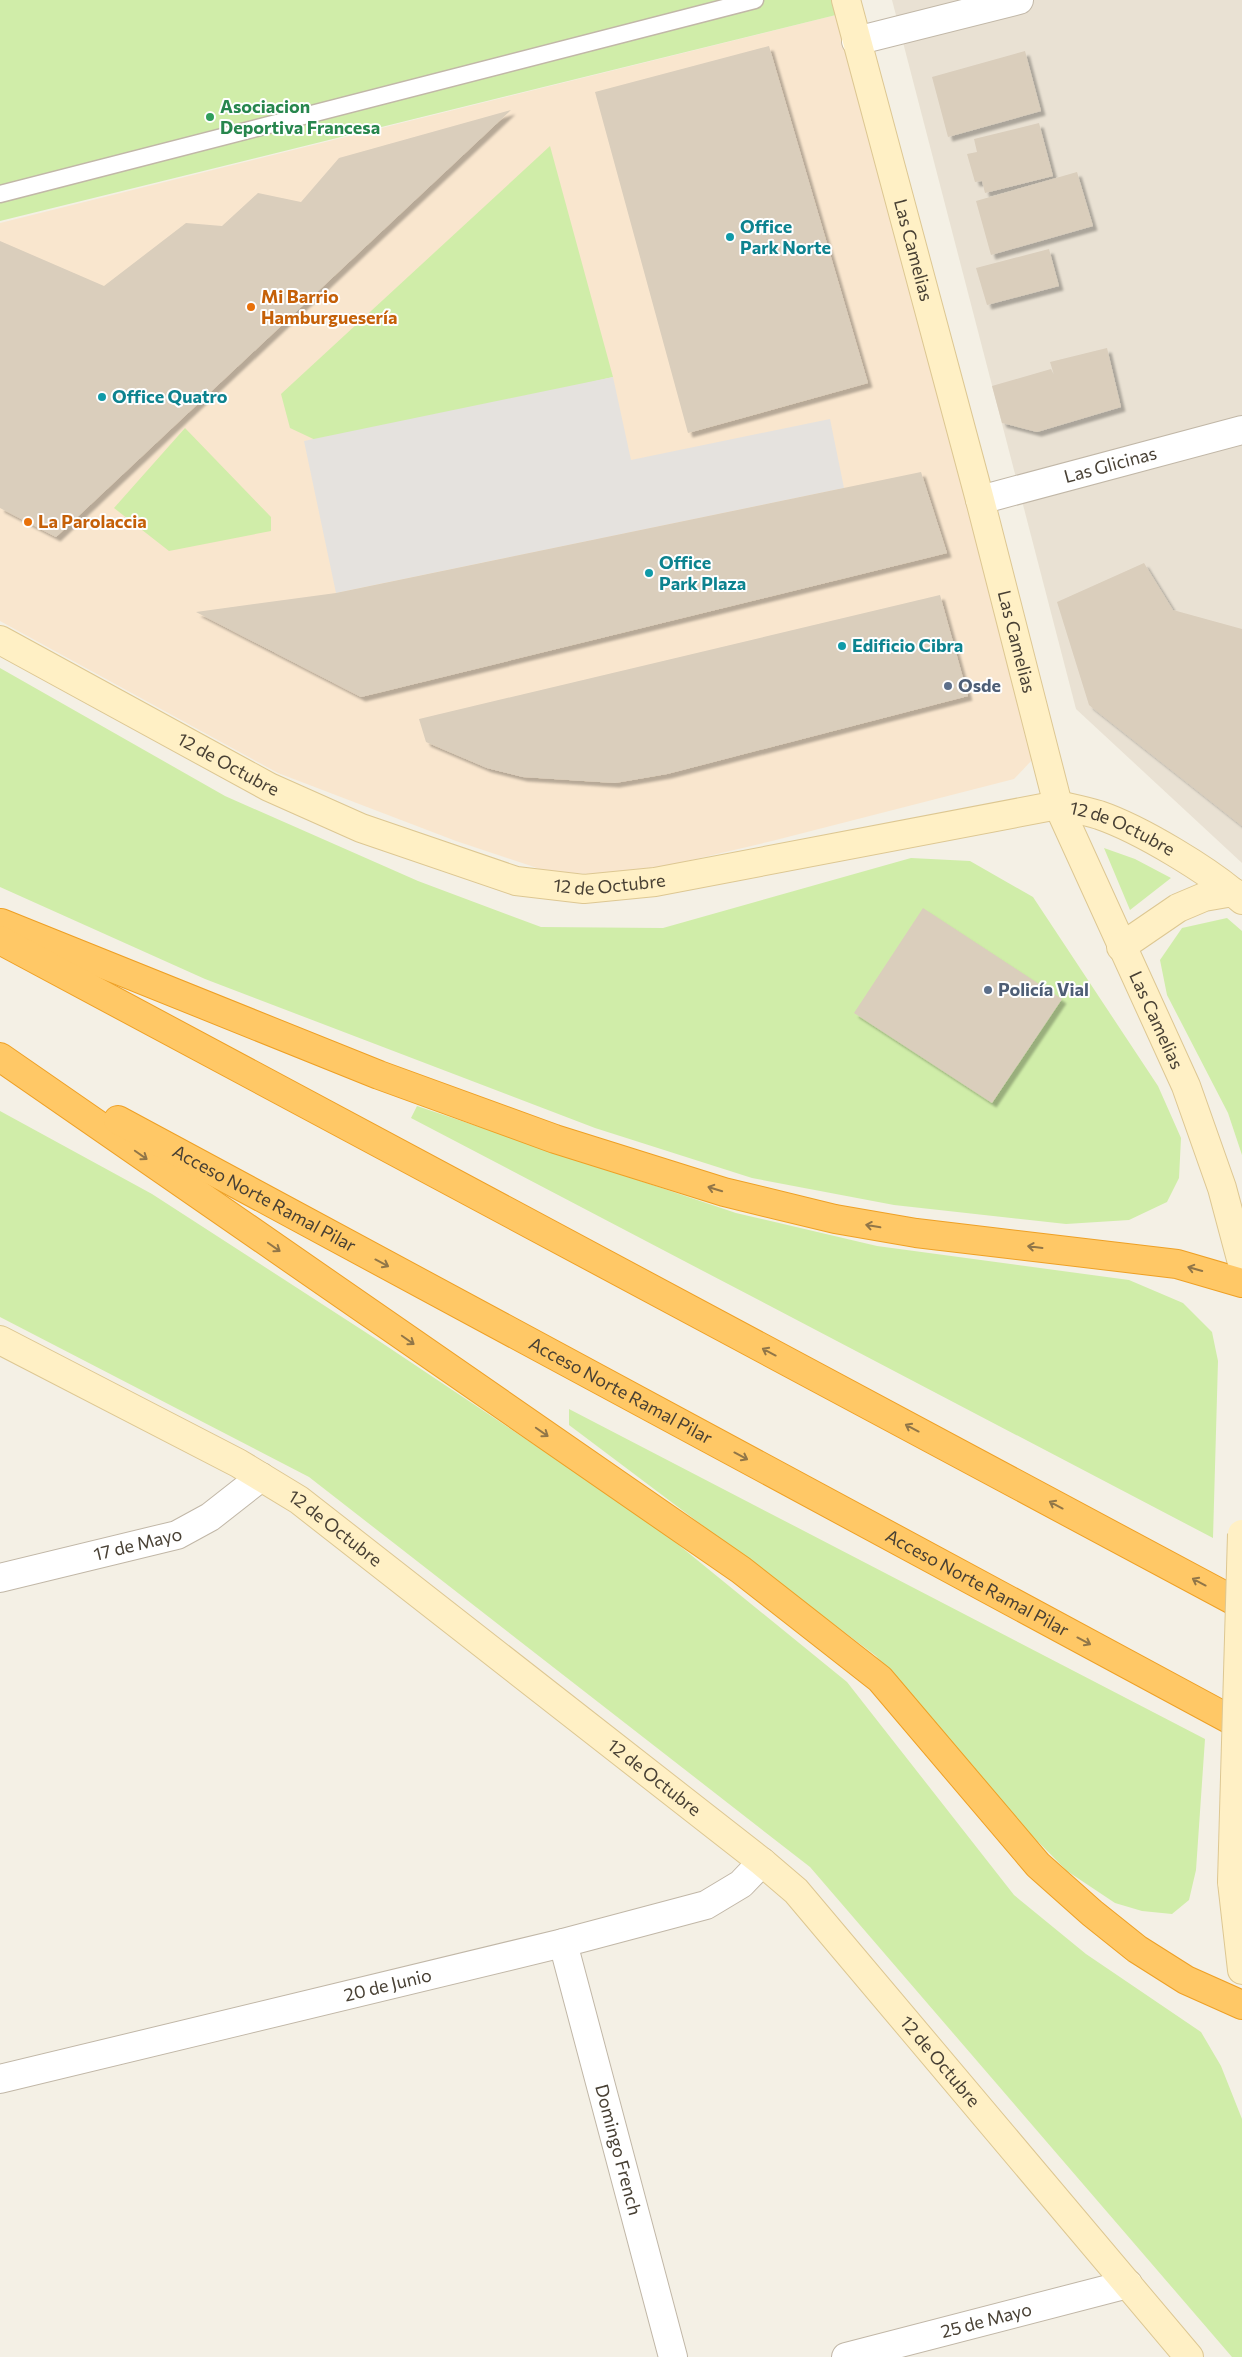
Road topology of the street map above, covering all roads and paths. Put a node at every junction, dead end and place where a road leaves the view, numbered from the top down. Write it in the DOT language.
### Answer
graph roads {
  1 [pos="755,0"];
  2 [pos="846,0"];
  3 [pos="1020,0"];
  4 [pos="856,41"];
  5 [pos="0,194"];
  6 [pos="1242,430"];
  7 [pos="980,500"];
  8 [pos="0,640"];
  9 [pos="1058,805"];
  10 [pos="1237,896"];
  11 [pos="0,923"];
  12 [pos="0,940"];
  13 [pos="1121,947"];
  14 [pos="0,1057"];
  15 [pos="1242,1263"];
  16 [pos="1242,1283"];
  17 [pos="0,1340"];
  18 [pos="261,1477"];
  19 [pos="1242,1534"];
  20 [pos="0,1578"];
  21 [pos="1242,1605"];
  22 [pos="1242,1726"];
  23 [pos="762,1862"];
  24 [pos="563,1943"];
  25 [pos="1242,1970"];
  26 [pos="1242,2005"];
  27 [pos="0,2079"];
  28 [pos="1128,2284"];
  29 [pos="673,2357"];
  30 [pos="846,2357"];
  31 [pos="1189,2357"];
  1 -- 5 [label="lane"];
  2 -- 4 [label="street, Las Camelias"];
  3 -- 4 [label="street"];
  4 -- 7 [label="street, Las Camelias"];
  6 -- 7 [label="street, Las Glicinas"];
  7 -- 9 [label="street, Las Camelias"];
  8 -- 9 [label="street, 12 de Octubre"];
  9 -- 10 [label="street, 12 de Octubre"];
  9 -- 13 [label="street, Las Camelias"];
  10 -- 13 [label="street"];
  16 -- 11 [label="highway, one-way"];
  21 -- 12 [label="highway, one-way"];
  13 -- 15 [label="street, Las Camelias"];
  14 -- 22 [label="highway, Acceso Norte Ramal Pilar, one-way"];
  14 -- 26 [label="highway, one-way"];
  17 -- 18 [label="street, 12 de Octubre"];
  18 -- 20 [label="street, 17 de Mayo"];
  18 -- 23 [label="street, 12 de Octubre"];
  19 -- 25 [label="street, bridge"];
  23 -- 24 [label="street, 20 de Junio"];
  23 -- 28 [label="street, 12 de Octubre"];
  24 -- 27 [label="street, 20 de Junio"];
  24 -- 29 [label="street, Domingo French"];
  28 -- 30 [label="street, 25 de Mayo"];
  28 -- 31 [label="street, 12 de Octubre"];
}
